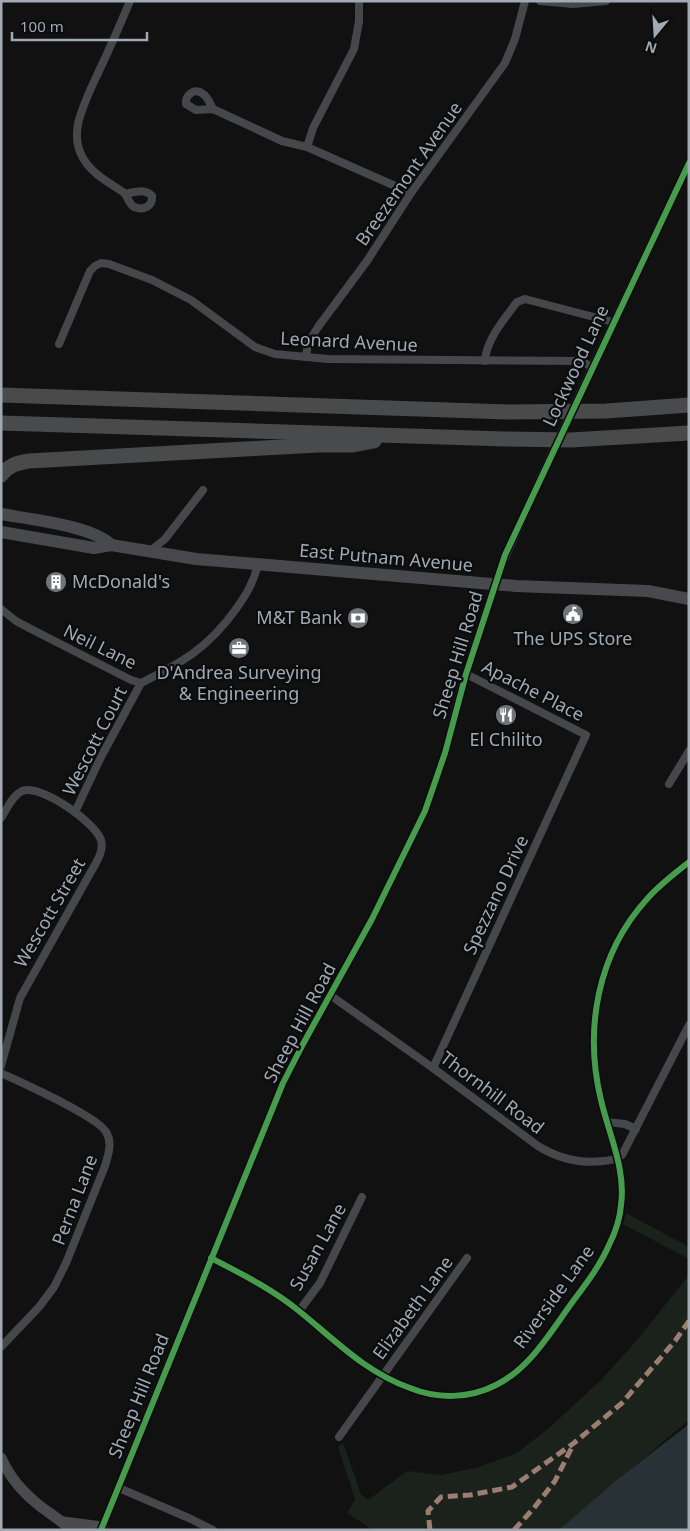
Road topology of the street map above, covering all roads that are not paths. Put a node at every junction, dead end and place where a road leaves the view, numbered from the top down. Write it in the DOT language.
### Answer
graph roads {
  1 [pos="130,1"];
  2 [pos="359,1"];
  3 [pos="525,1"];
  4 [pos="540,1"];
  5 [pos="606,1"];
  6 [pos="213,109"];
  7 [pos="307,147"];
  8 [pos="689,163"];
  9 [pos="411,193"];
  10 [pos="125,194"];
  11 [pos="613,322"];
  12 [pos="59,344"];
  13 [pos="306,357"];
  14 [pos="485,361"];
  15 [pos="592,367"];
  16 [pos="1,394"];
  17 [pos="689,405"];
  18 [pos="1,422"];
  19 [pos="689,432"];
  20 [pos="399,436"];
  21 [pos="1,475"];
  22 [pos="204,490"];
  23 [pos="1,514"];
  24 [pos="1,532"];
  25 [pos="111,545"];
  26 [pos="149,552"];
  27 [pos="258,564"];
  28 [pos="496,584"];
  29 [pos="689,599"];
  30 [pos="1,609"];
  31 [pos="466,674"];
  32 [pos="141,683"];
  33 [pos="586,735"];
  34 [pos="689,751"];
  35 [pos="668,784"];
  36 [pos="75,812"];
  37 [pos="1,818"];
  38 [pos="689,862"];
  39 [pos="330,995"];
  40 [pos="689,1025"];
  41 [pos="1,1066"];
  42 [pos="433,1068"];
  43 [pos="1,1073"];
  44 [pos="607,1122"];
  45 [pos="636,1129"];
  46 [pos="617,1159"];
  47 [pos="362,1197"];
  48 [pos="212,1258"];
  49 [pos="467,1258"];
  50 [pos="299,1311"];
  51 [pos="1,1347"];
  52 [pos="383,1376"];
  53 [pos="339,1437"];
  54 [pos="1,1458"];
  55 [pos="119,1488"];
  56 [pos="67,1526"];
  57 [pos="102,1528"];
  58 [pos="213,1530"];
  1 -- 10 [label="street"];
  2 -- 7 [label="street"];
  3 -- 9 [label="street, Breezemont Avenue"];
  4 -- 5 [label="street"];
  6 -- 7 [label="street"];
  7 -- 9 [label="street"];
  8 -- 11 [label="street, Lockwood Lane"];
  9 -- 13 [label="street, Breezemont Avenue"];
  11 -- 14 [label="street"];
  11 -- 15 [label="street, Lockwood Lane"];
  12 -- 13 [label="street, Leonard Avenue"];
  13 -- 14 [label="street, Leonard Avenue"];
  14 -- 15 [label="street, Leonard Avenue"];
  15 -- 28 [label="street, Lockwood Lane, bridge"];
  16 -- 17 [label="highway"];
  18 -- 20 [label="highway"];
  19 -- 20 [label="highway"];
  20 -- 21 [label="highway"];
  22 -- 26 [label="street"];
  23 -- 25 [label="main road, East Putnam Avenue"];
  24 -- 25 [label="main road, East Putnam Avenue"];
  25 -- 26 [label="main road, East Putnam Avenue"];
  26 -- 27 [label="main road, East Putnam Avenue"];
  27 -- 28 [label="main road, East Putnam Avenue"];
  27 -- 32 [label="street, Neil Lane"];
  28 -- 29 [label="main road, East Putnam Avenue"];
  28 -- 31 [label="street, Sheep Hill Road"];
  30 -- 32 [label="street, Neil Lane"];
  31 -- 33 [label="street, Apache Place"];
  31 -- 39 [label="street, Sheep Hill Road"];
  32 -- 36 [label="street, Wescott Court"];
  33 -- 42 [label="street, Spezzano Drive"];
  34 -- 35 [label="street"];
  36 -- 37 [label="street, Wescott Street"];
  36 -- 41 [label="street, Wescott Street"];
  38 -- 44 [label="street, Riverside Lane"];
  39 -- 42 [label="street, Thornhill Road"];
  39 -- 48 [label="street, Sheep Hill Road"];
  40 -- 45 [label="street"];
  42 -- 46 [label="street, Thornhill Road"];
  43 -- 51 [label="street, Perna Lane"];
  44 -- 45 [label="street"];
  44 -- 46 [label="street, Riverside Lane"];
  45 -- 46 [label="street"];
  46 -- 52 [label="street, Riverside Lane"];
  47 -- 50 [label="street, Susan Lane"];
  48 -- 50 [label="street, Riverside Lane"];
  48 -- 55 [label="street, Sheep Hill Road"];
  49 -- 52 [label="street, Elizabeth Lane"];
  50 -- 52 [label="street, Riverside Lane"];
  52 -- 53 [label="street, Elizabeth Lane"];
  54 -- 56 [label="street"];
  55 -- 57 [label="street, Sheep Hill Road"];
  55 -- 58 [label="street"];
  56 -- 57 [label="street"];
}
